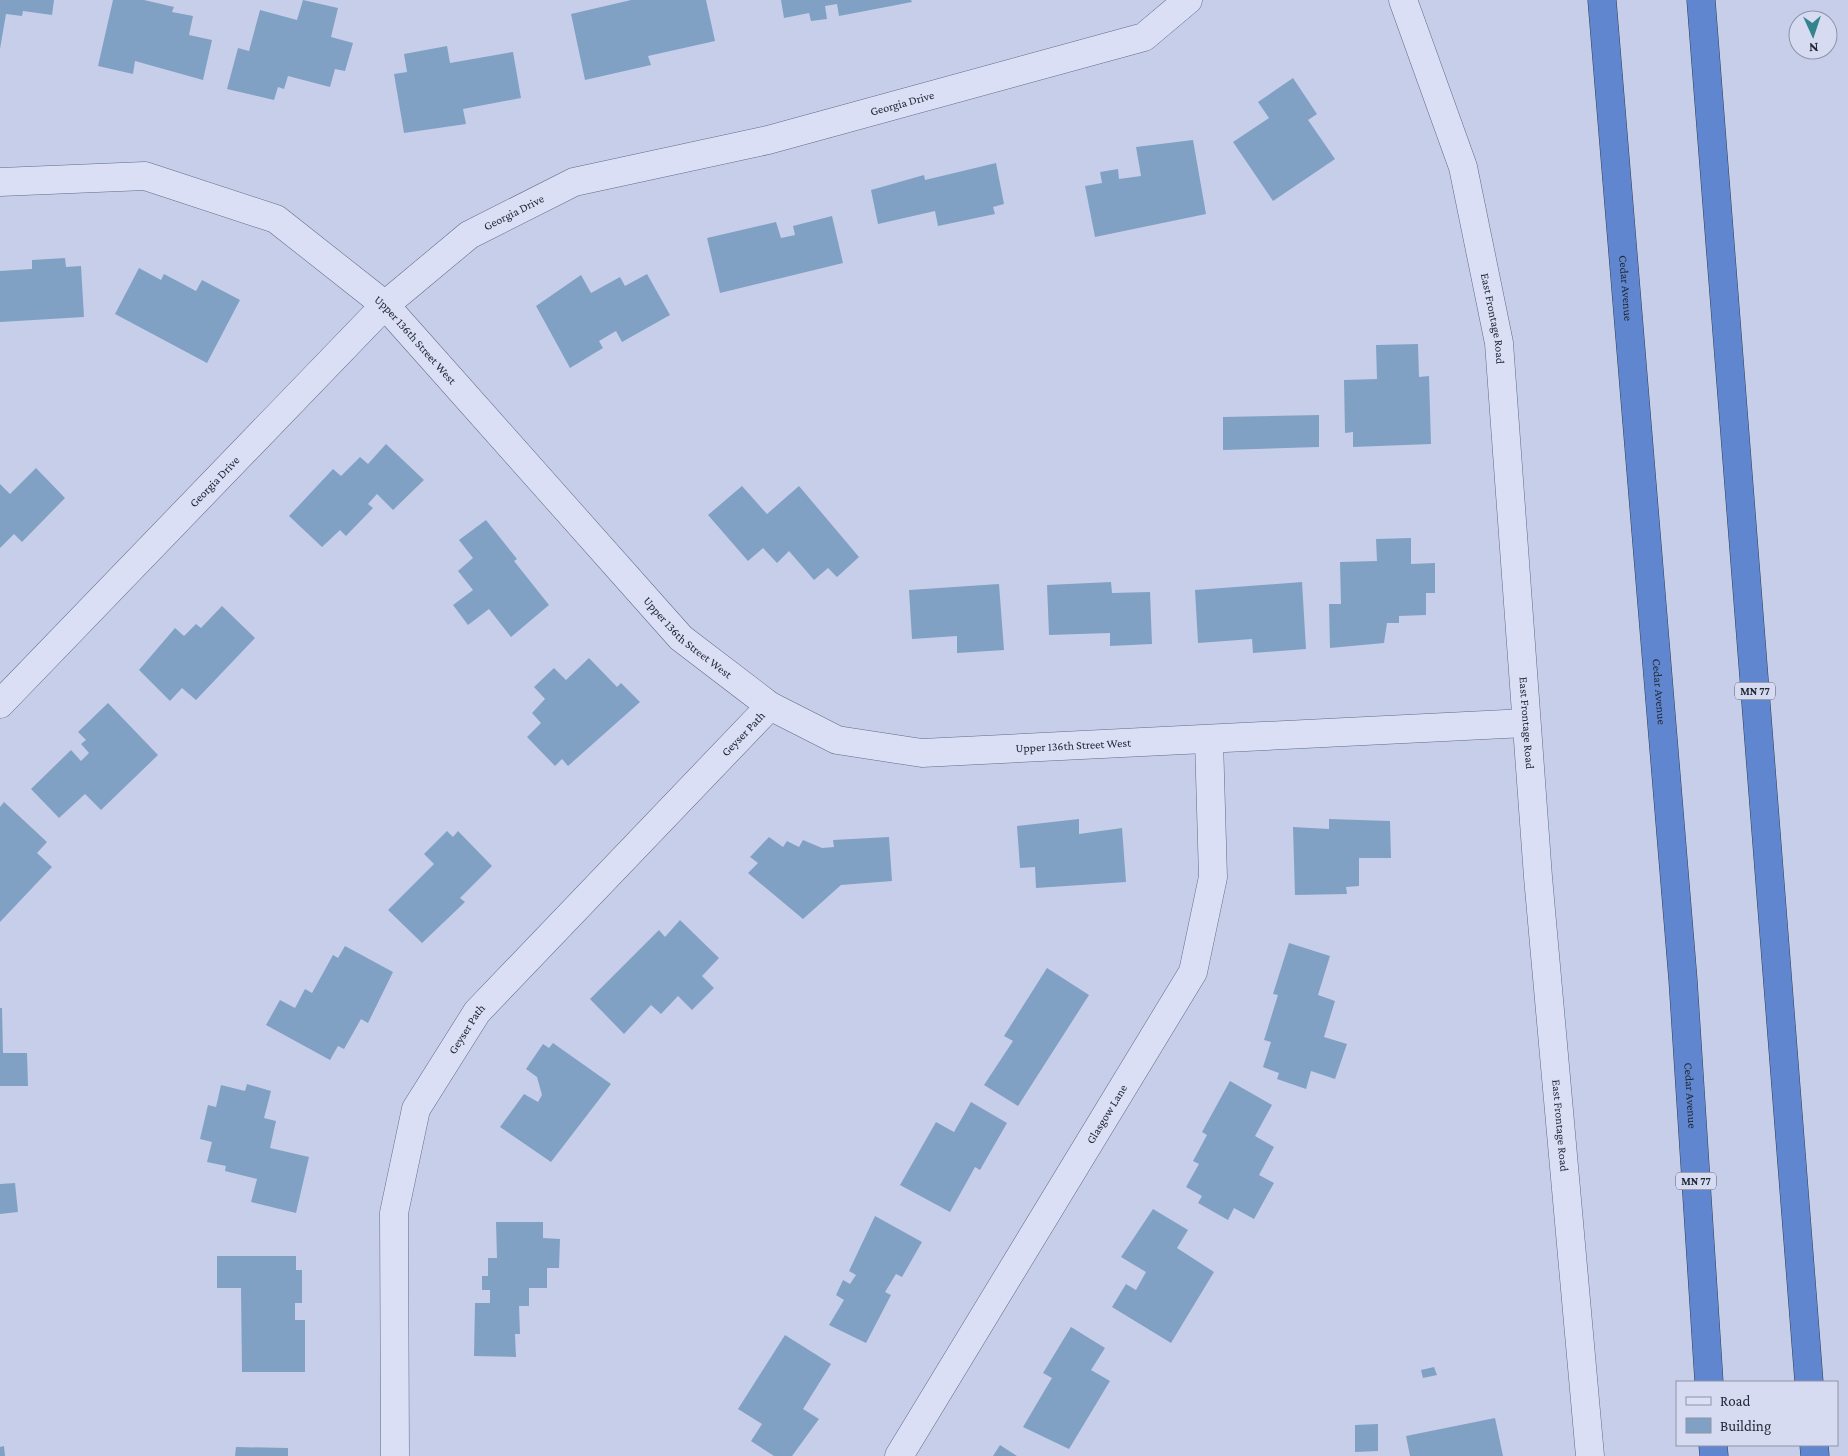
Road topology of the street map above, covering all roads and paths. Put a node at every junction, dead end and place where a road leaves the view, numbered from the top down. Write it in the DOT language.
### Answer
graph roads {
  1 [pos="1188,0"];
  2 [pos="1403,0"];
  3 [pos="1602,0"];
  4 [pos="1701,0"];
  5 [pos="0,182"];
  6 [pos="385,305"];
  7 [pos="0,704"];
  8 [pos="770,706"];
  9 [pos="1526,723"];
  10 [pos="1209,740"];
  11 [pos="1709,1381"];
  12 [pos="1809,1381"];
  13 [pos="395,1456"];
  14 [pos="899,1456"];
  15 [pos="1590,1456"];
  1 -- 6 [label="street, Georgia Drive"];
  2 -- 9 [label="street, East Frontage Road"];
  3 -- 11 [label="highway, Cedar Avenue / MN 77"];
  4 -- 12 [label="highway, MN 77"];
  5 -- 6 [label="street, Upper 136th Street West"];
  6 -- 7 [label="street, Georgia Drive"];
  6 -- 8 [label="street, Upper 136th Street West"];
  8 -- 10 [label="street, Upper 136th Street West"];
  8 -- 13 [label="street, Geyser Path"];
  9 -- 10 [label="street, Upper 136th Street West"];
  9 -- 15 [label="street, East Frontage Road"];
  10 -- 14 [label="street, Glasgow Lane"];
}
